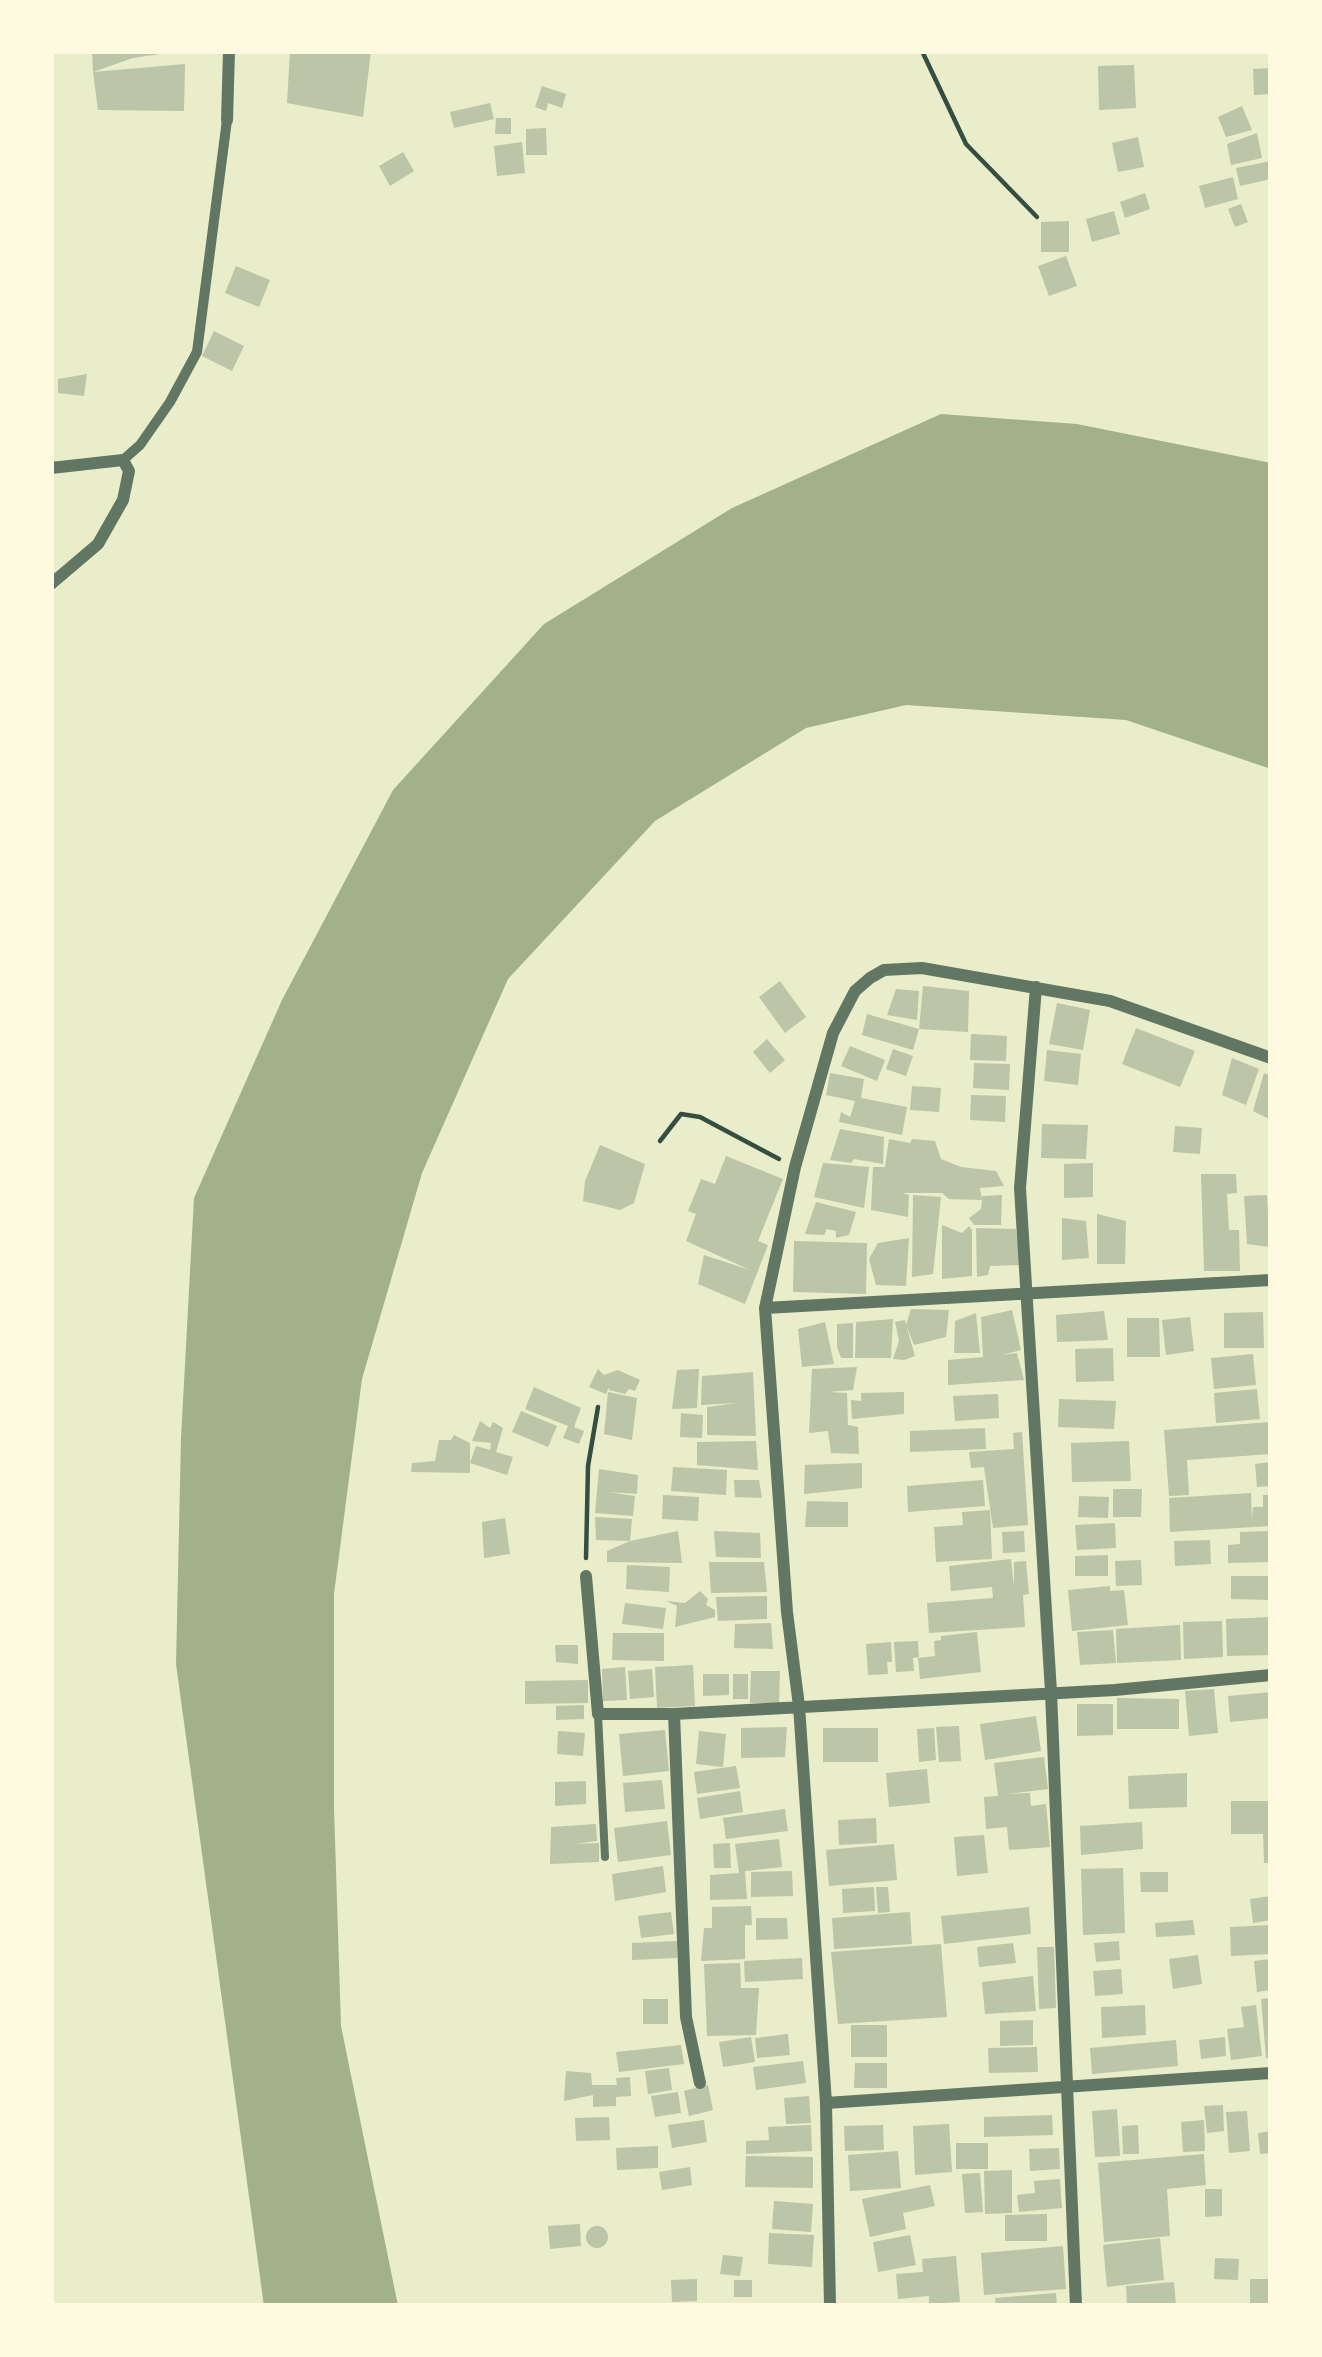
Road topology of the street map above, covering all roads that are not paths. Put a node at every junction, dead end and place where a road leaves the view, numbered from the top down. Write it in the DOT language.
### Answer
graph roads {
  1 [pos="229,51"];
  2 [pos="227,121"];
  3 [pos="123,460"];
  4 [pos="51,468"];
  5 [pos="51,584"];
  6 [pos="1036,987"];
  7 [pos="1271,1058"];
  8 [pos="1271,1280"];
  9 [pos="1024,1293"];
  10 [pos="765,1307"];
  11 [pos="586,1576"];
  12 [pos="1271,1676"];
  13 [pos="1051,1692"];
  14 [pos="799,1706"];
  15 [pos="598,1714"];
  16 [pos="674,1714"];
  17 [pos="605,1856"];
  18 [pos="1271,2073"];
  19 [pos="700,2083"];
  20 [pos="1065,2088"];
  21 [pos="826,2102"];
  22 [pos="830,2306"];
  23 [pos="1076,2306"];
  1 -- 2 [label="street"];
  2 -- 3 [label="street"];
  3 -- 4 [label="street"];
  3 -- 5 [label="street"];
  6 -- 7 [label="street"];
  6 -- 9 [label="street"];
  6 -- 10 [label="street"];
  8 -- 9 [label="street"];
  9 -- 10 [label="street"];
  9 -- 13 [label="street"];
  10 -- 14 [label="street"];
  11 -- 15 [label="street"];
  12 -- 13 [label="street"];
  13 -- 14 [label="street"];
  13 -- 20 [label="street"];
  14 -- 16 [label="street"];
  14 -- 21 [label="street"];
  15 -- 16 [label="street"];
  15 -- 17 [label="lane"];
  16 -- 19 [label="street"];
  18 -- 20 [label="street"];
  20 -- 21 [label="street"];
  20 -- 23 [label="street"];
  21 -- 22 [label="street"];
}
